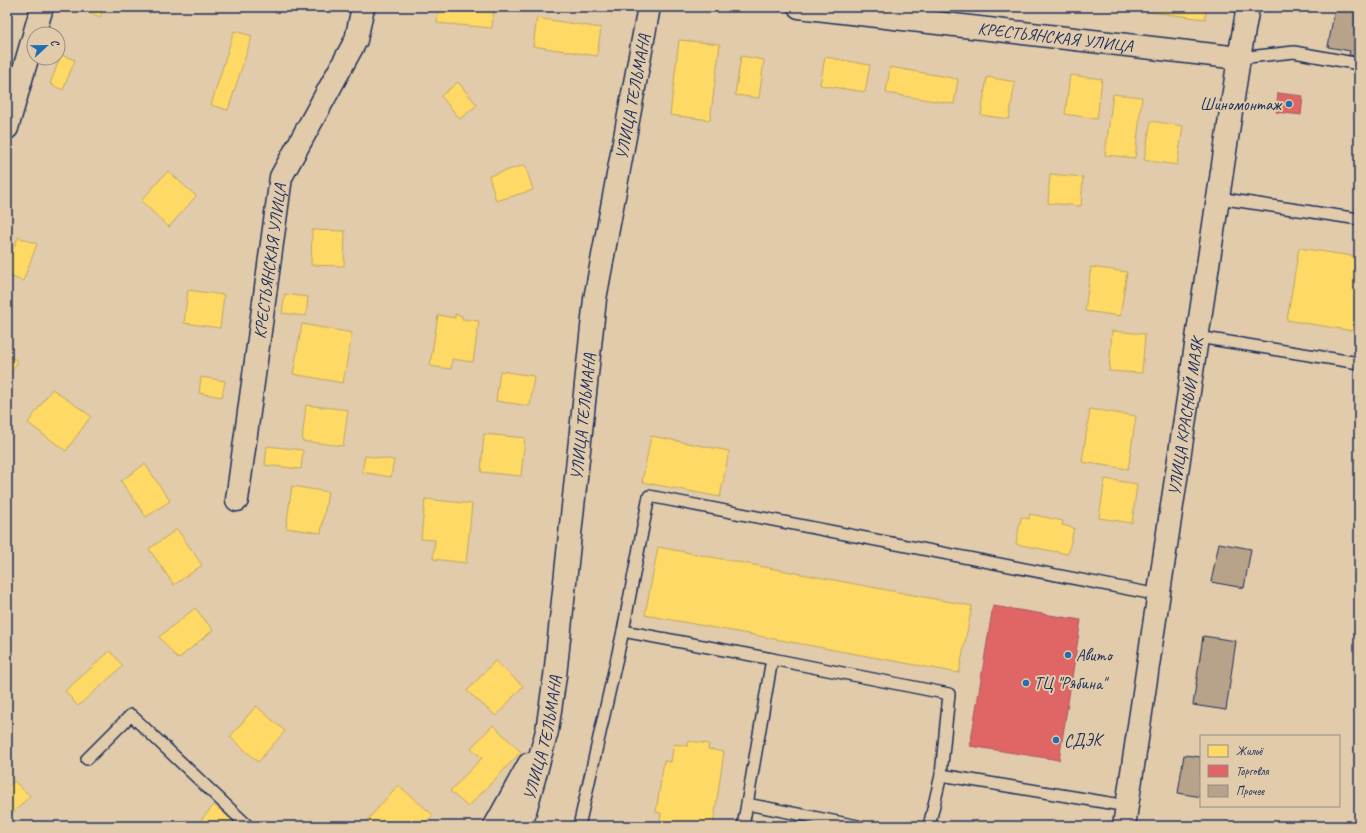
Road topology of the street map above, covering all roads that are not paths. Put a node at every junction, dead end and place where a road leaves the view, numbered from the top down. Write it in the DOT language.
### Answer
graph roads {
  1 [pos="42,7"];
  2 [pos="363,7"];
  3 [pos="649,7"];
  4 [pos="799,7"];
  5 [pos="1248,7"];
  6 [pos="1239,58"];
  7 [pos="1359,64"];
  8 [pos="7,128"];
  9 [pos="1218,198"];
  10 [pos="1359,219"];
  11 [pos="1198,337"];
  12 [pos="1359,363"];
  13 [pos="237,500"];
  14 [pos="1160,595"];
  15 [pos="623,631"];
  16 [pos="772,659"];
  17 [pos="547,731"];
  18 [pos="87,759"];
  19 [pos="941,775"];
  20 [pos="747,804"];
  21 [pos="1125,816"];
  22 [pos="1359,822"];
  23 [pos="248,826"];
  24 [pos="495,826"];
  25 [pos="521,826"];
  26 [pos="579,826"];
  27 [pos="743,826"];
  28 [pos="858,826"];
  29 [pos="929,826"];
  30 [pos="1358,826"];
  1 -- 8 [label="street"];
  2 -- 13 [label="street, КРЕСТЬЯНСКАЯ УЛИЦА"];
  3 -- 17 [label="street, УЛИЦА ТЕЛЬМАНА"];
  4 -- 6 [label="street, КРЕСТЬЯНСКАЯ УЛИЦА"];
  5 -- 6 [label="street, УЛИЦА КРАСНЫЙ МАЯК"];
  6 -- 7 [label="lane"];
  6 -- 9 [label="street, УЛИЦА КРАСНЫЙ МАЯК"];
  9 -- 10 [label="lane"];
  9 -- 11 [label="street, УЛИЦА КРАСНЫЙ МАЯК"];
  11 -- 12 [label="lane"];
  11 -- 14 [label="street, УЛИЦА КРАСНЫЙ МАЯК"];
  14 -- 15 [label="lane"];
  14 -- 21 [label="street, УЛИЦА КРАСНЫЙ МАЯК"];
  15 -- 16 [label="lane"];
  15 -- 26 [label="lane"];
  16 -- 19 [label="lane"];
  16 -- 20 [label="lane"];
  17 -- 24 [label="street"];
  17 -- 25 [label="street, УЛИЦА ТЕЛЬМАНА"];
  18 -- 23 [label="lane"];
  19 -- 21 [label="lane"];
  19 -- 29 [label="lane"];
  20 -- 27 [label="lane"];
  20 -- 28 [label="lane"];
  22 -- 30 [label="lane"];
}
